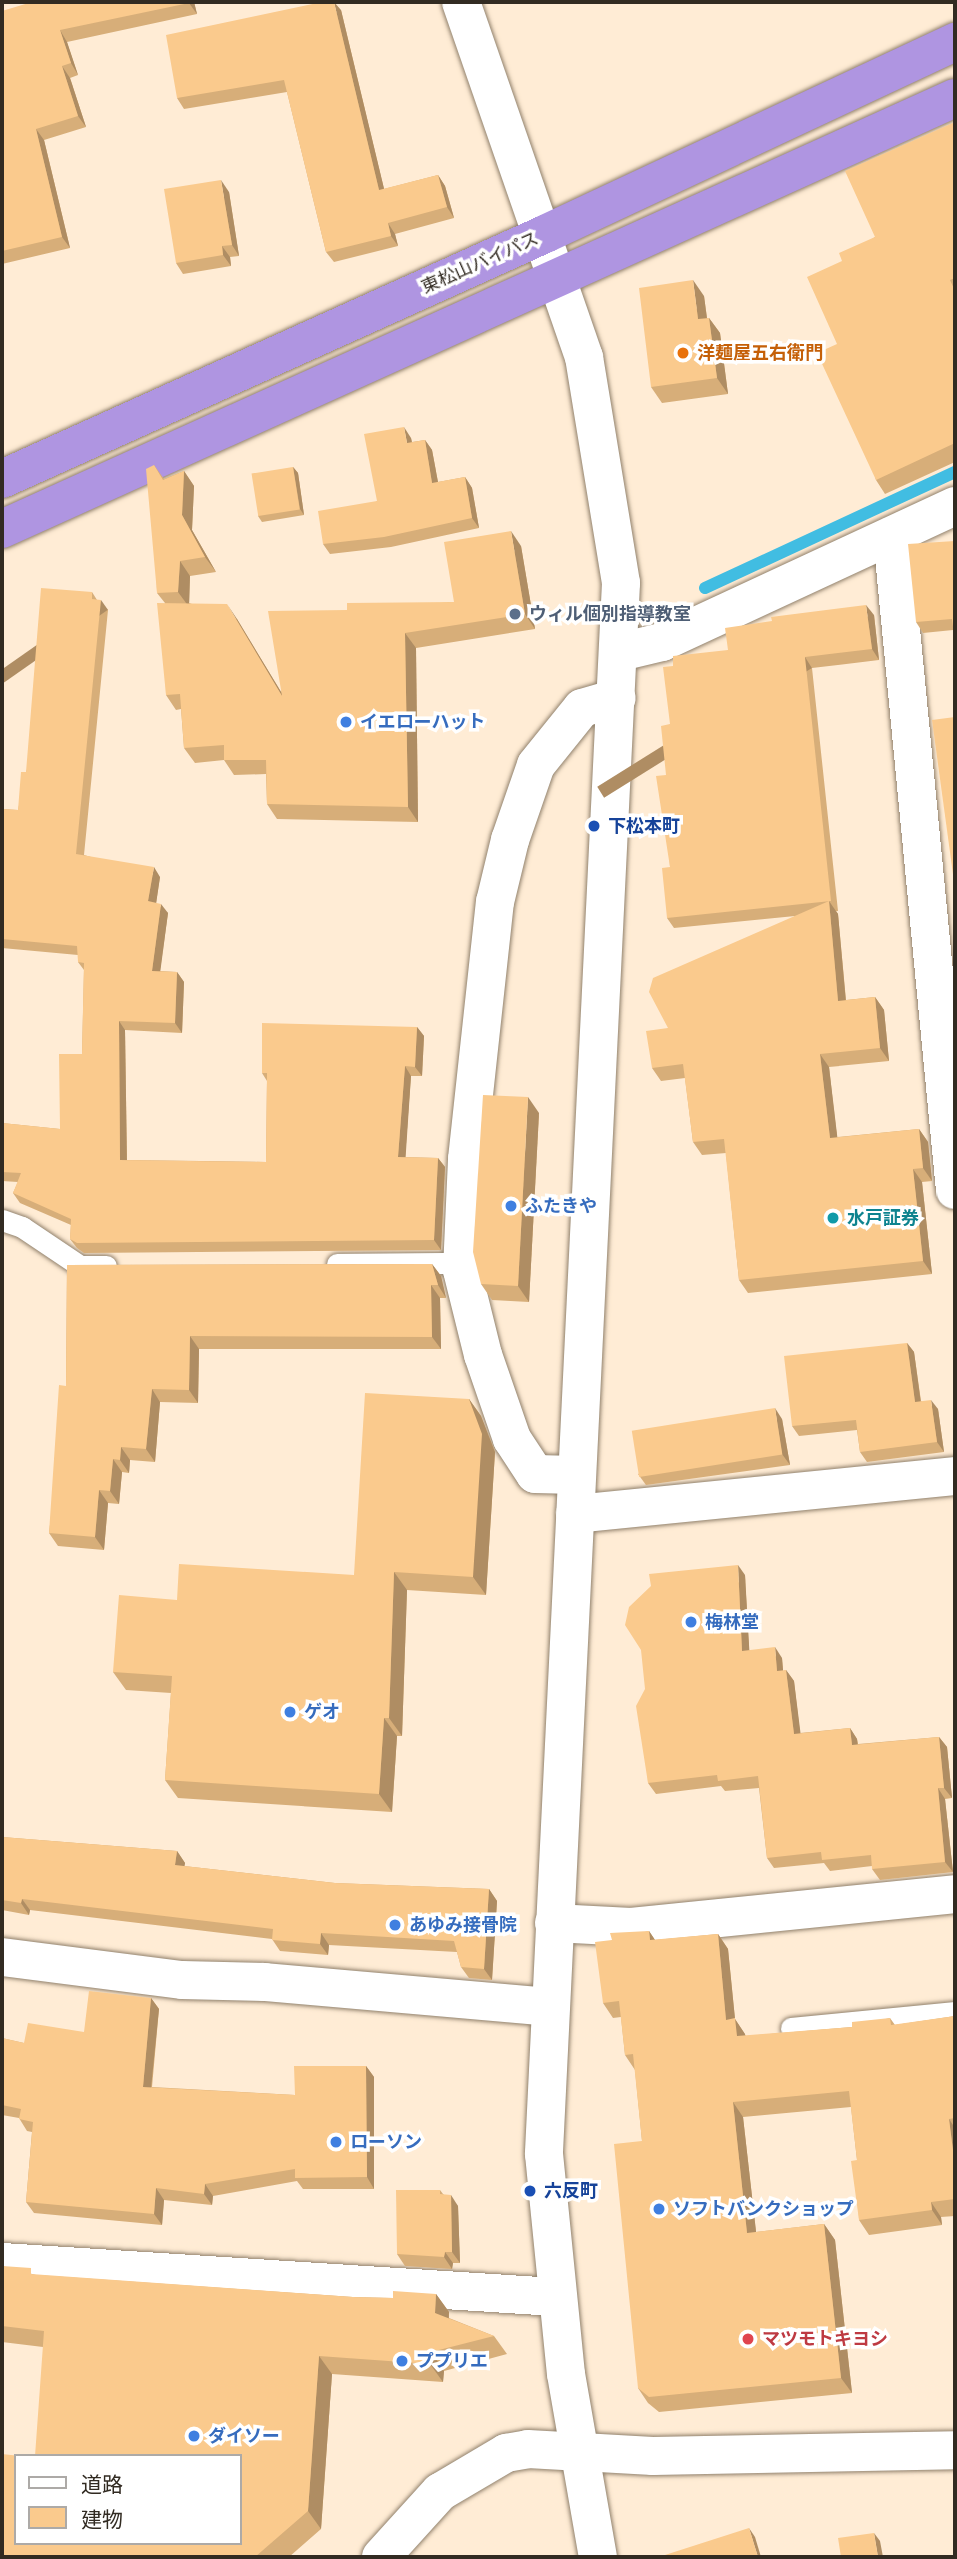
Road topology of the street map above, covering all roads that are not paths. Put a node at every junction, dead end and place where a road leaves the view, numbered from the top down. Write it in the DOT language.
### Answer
graph roads {
  1 [pos="461,2"];
  2 [pos="955,41"];
  3 [pos="955,98"];
  4 [pos="545,234"];
  5 [pos="561,280"];
  6 [pos="2,479"];
  7 [pos="955,506"];
  8 [pos="2,530"];
  9 [pos="892,536"];
  10 [pos="620,652"];
  11 [pos="617,698"];
  12 [pos="955,1190"];
  13 [pos="2,1220"];
  14 [pos="462,1263"];
  15 [pos="312,1264"];
  16 [pos="135,1266"];
  17 [pos="577,1475"];
  18 [pos="955,1476"];
  19 [pos="575,1514"];
  20 [pos="955,1894"];
  21 [pos="554,1923"];
  22 [pos="2,1957"];
  23 [pos="550,2007"];
  24 [pos="955,2012"];
  25 [pos="791,2028"];
  26 [pos="2,2262"];
  27 [pos="555,2297"];
  28 [pos="955,2450"];
  29 [pos="577,2453"];
  30 [pos="381,2557"];
  31 [pos="598,2557"];
  1 -- 4 [label="street"];
  2 -- 4 [label="highway, 東松山バイパス"];
  3 -- 5 [label="highway"];
  4 -- 5 [label="street"];
  4 -- 6 [label="highway, 東松山バイパス"];
  5 -- 8 [label="highway"];
  5 -- 10 [label="street"];
  7 -- 9 [label="street"];
  9 -- 10 [label="street"];
  9 -- 12 [label="street"];
  10 -- 11 [label="street"];
  11 -- 14 [label="street"];
  11 -- 17 [label="street"];
  13 -- 16 [label="lane"];
  14 -- 15 [label="lane"];
  14 -- 17 [label="street"];
  17 -- 19 [label="street"];
  18 -- 19 [label="street"];
  19 -- 21 [label="street"];
  20 -- 21 [label="street"];
  21 -- 23 [label="street"];
  22 -- 23 [label="street"];
  23 -- 27 [label="street"];
  24 -- 25 [label="lane"];
  26 -- 27 [label="street"];
  27 -- 29 [label="street"];
  28 -- 29 [label="street"];
  29 -- 30 [label="street"];
  29 -- 31 [label="street"];
}
